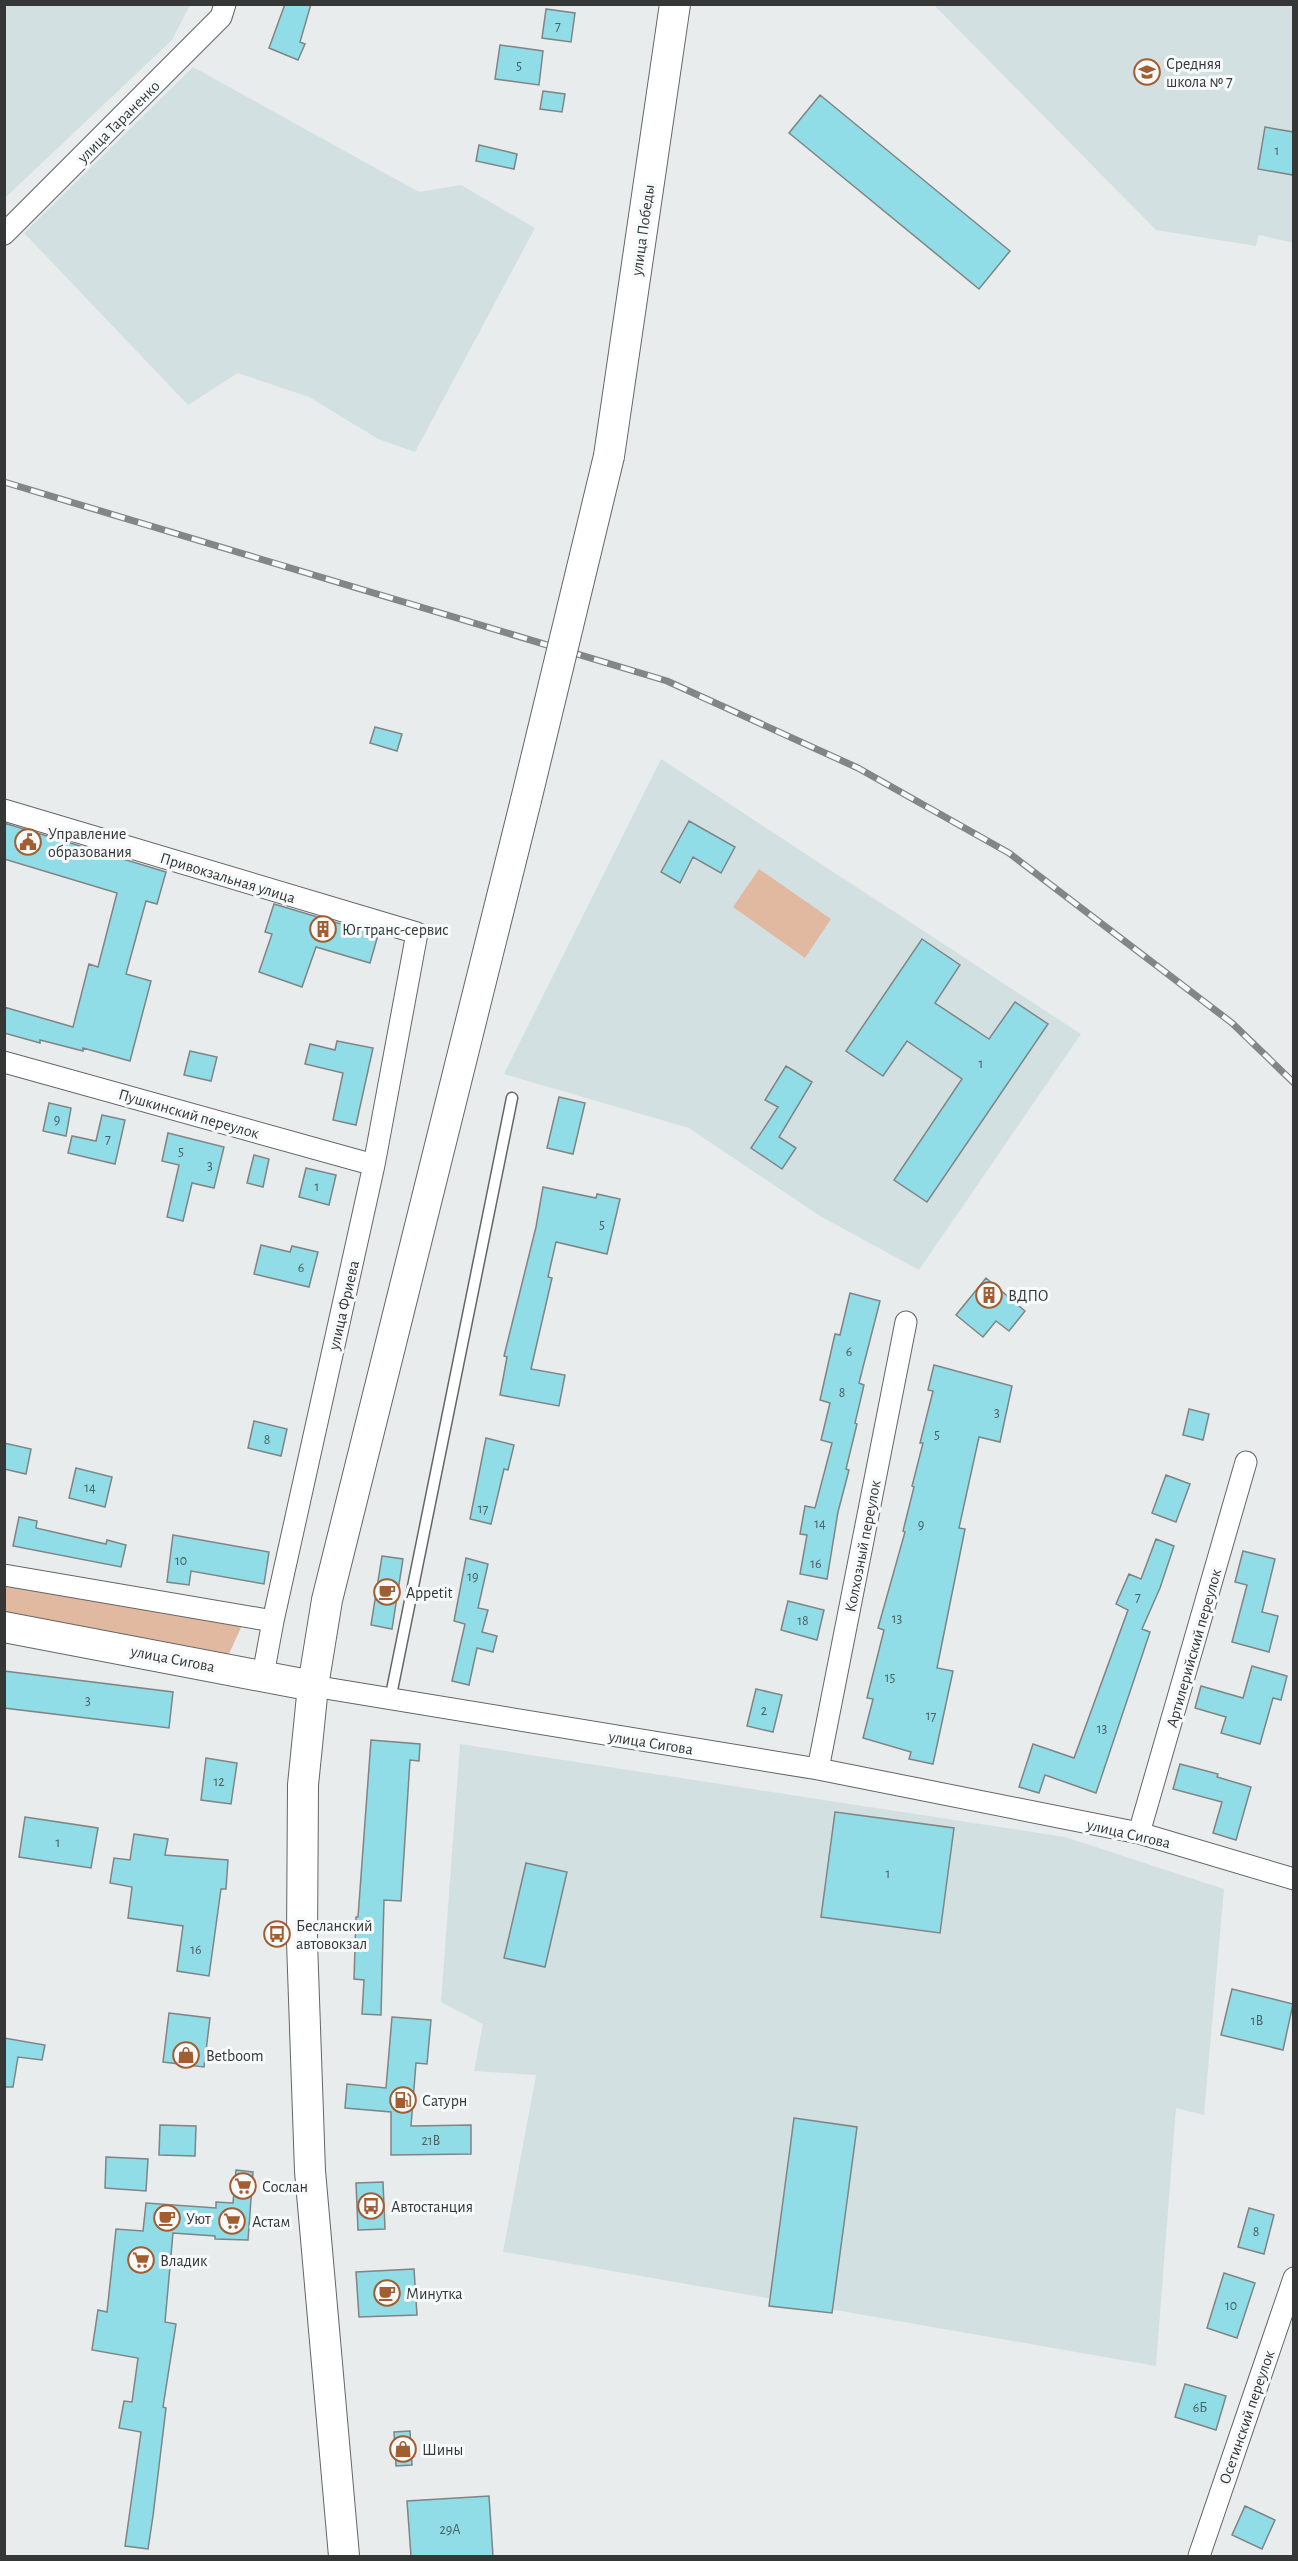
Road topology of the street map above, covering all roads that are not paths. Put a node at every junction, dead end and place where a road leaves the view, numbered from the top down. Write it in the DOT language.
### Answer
graph roads {
  1 [pos="225,4"];
  2 [pos="675,4"];
  3 [pos="4,234"];
  4 [pos="4,810"];
  5 [pos="417,933"];
  6 [pos="4,1062"];
  7 [pos="512,1098"];
  8 [pos="374,1165"];
  9 [pos="906,1322"];
  10 [pos="1246,1462"];
  11 [pos="4,1575"];
  12 [pos="273,1621"];
  13 [pos="4,1627"];
  14 [pos="263,1675"];
  15 [pos="313,1686"];
  16 [pos="390,1700"];
  17 [pos="818,1769"];
  18 [pos="1139,1833"];
  19 [pos="1293,1879"];
  20 [pos="1293,2278"];
  21 [pos="344,2556"];
  22 [pos="1199,2556"];
  1 -- 3 [label="street, улица Тараненко"];
  2 -- 15 [label="main road, улица Победы, bridge"];
  4 -- 5 [label="street, Привокзальная улица"];
  5 -- 8 [label="street, улица Фриева"];
  6 -- 8 [label="street, Пушкинский переулок"];
  7 -- 16 [label="lane"];
  8 -- 12 [label="street, улица Фриева"];
  9 -- 17 [label="street, Колхозный переулок"];
  10 -- 18 [label="street, Артилерийский переулок"];
  11 -- 12 [label="street"];
  12 -- 14 [label="street, улица Фриева"];
  13 -- 14 [label="main road, улица Сигова"];
  14 -- 15 [label="main road, улица Сигова"];
  15 -- 16 [label="street, улица Сигова"];
  15 -- 21 [label="main road, улица Победы"];
  16 -- 17 [label="street, улица Сигова"];
  17 -- 18 [label="street, улица Сигова"];
  18 -- 19 [label="street, улица Сигова"];
  20 -- 22 [label="street, Осетинский переулок"];
}
